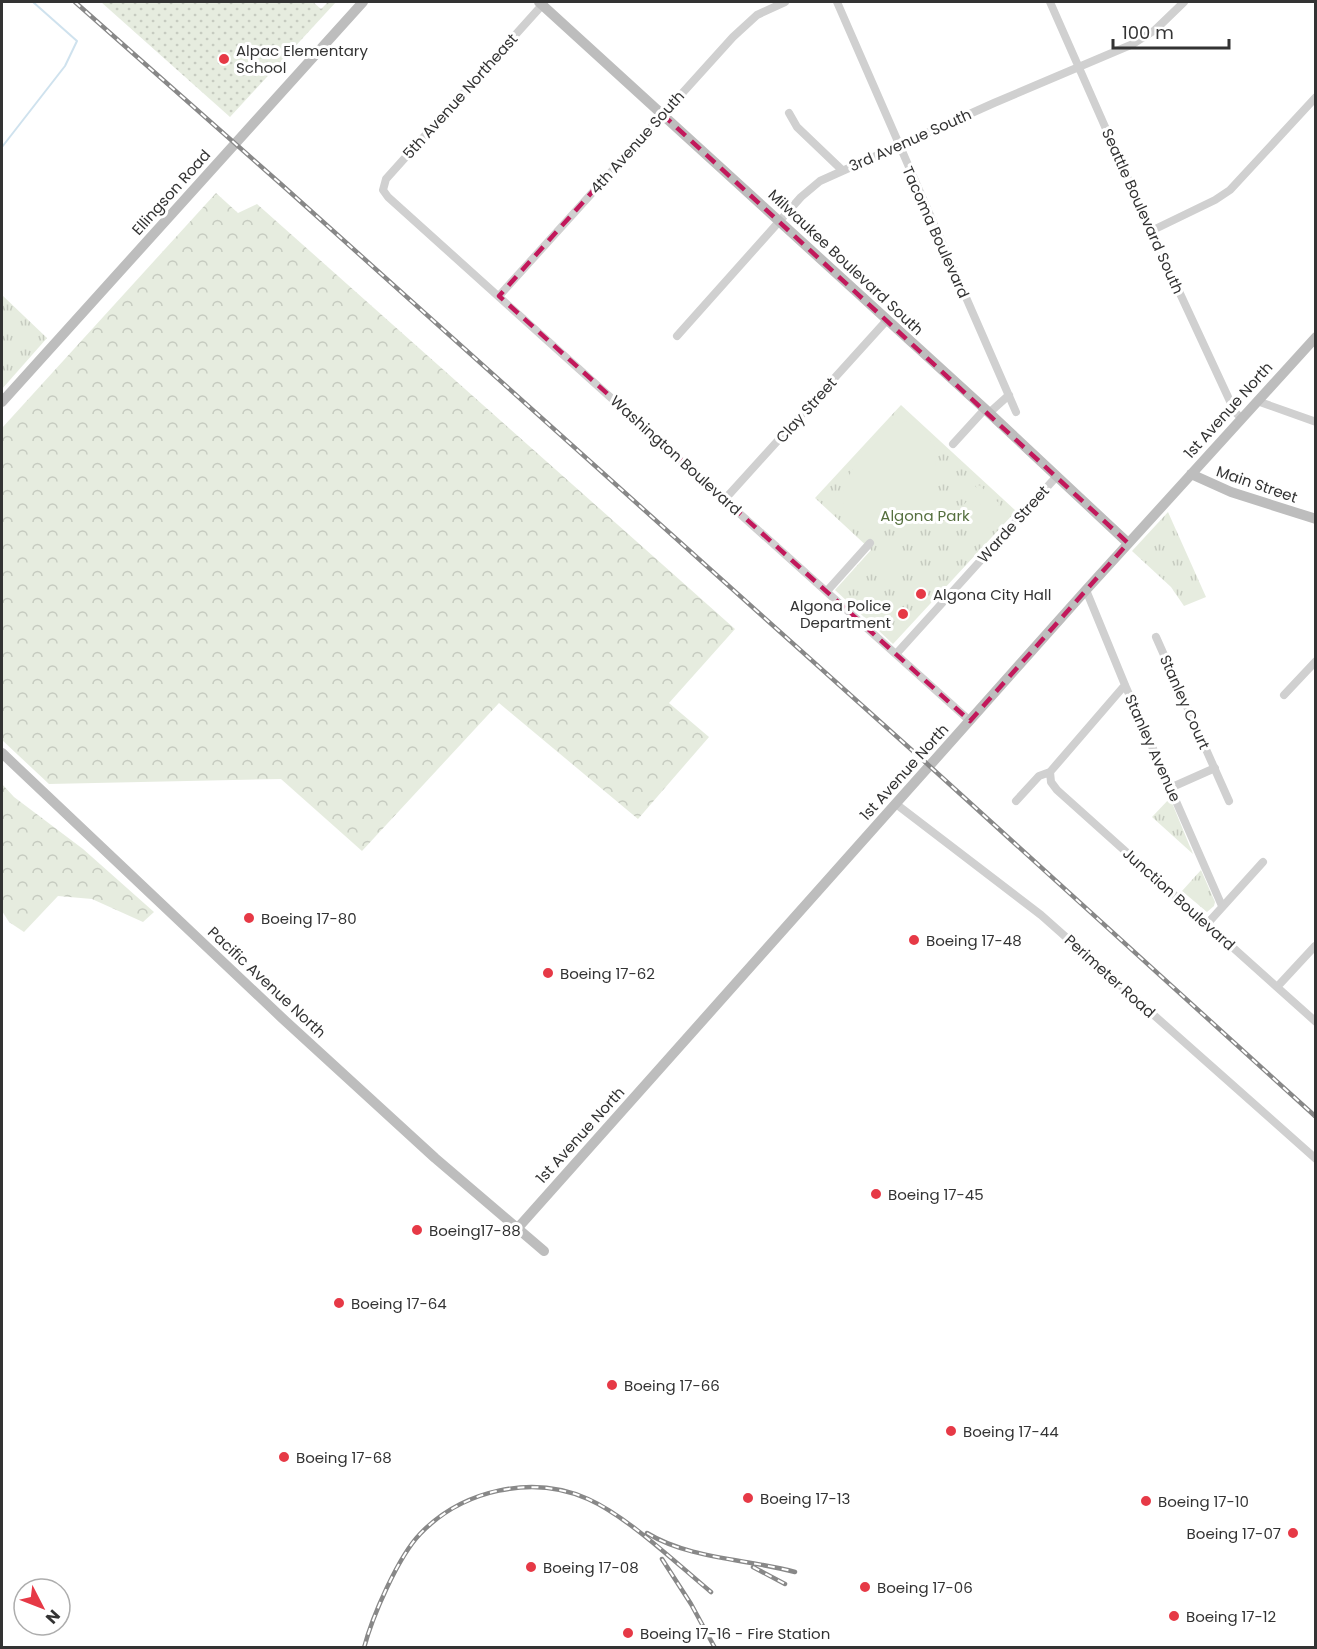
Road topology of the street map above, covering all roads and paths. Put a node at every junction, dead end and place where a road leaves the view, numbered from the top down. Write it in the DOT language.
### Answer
graph roads {
  1 [pos="363,2"];
  2 [pos="542,2"];
  3 [pos="785,2"];
  4 [pos="837,2"];
  5 [pos="1050,2"];
  6 [pos="1184,2"];
  7 [pos="1079,66"];
  8 [pos="1316,97"];
  9 [pos="789,113"];
  10 [pos="662,114"];
  11 [pos="898,146"];
  12 [pos="842,170"];
  13 [pos="383,190"];
  14 [pos="780,221"];
  15 [pos="1151,231"];
  16 [pos="499,296"];
  17 [pos="887,320"];
  18 [pos="677,336"];
  19 [pos="1316,337"];
  20 [pos="1009,395"];
  21 [pos="1257,401"];
  22 [pos="2,402"];
  23 [pos="987,411"];
  24 [pos="1016,412"];
  25 [pos="1241,418"];
  26 [pos="1316,422"];
  27 [pos="954,444"];
  28 [pos="1191,474"];
  29 [pos="1057,476"];
  30 [pos="725,499"];
  31 [pos="1316,519"];
  32 [pos="870,543"];
  33 [pos="1128,543"];
  34 [pos="1086,590"];
  35 [pos="827,591"];
  36 [pos="1156,637"];
  37 [pos="897,653"];
  38 [pos="1316,661"];
  39 [pos="1125,685"];
  40 [pos="1284,695"];
  41 [pos="970,721"];
  42 [pos="2,753"];
  43 [pos="1215,768"];
  44 [pos="1050,772"];
  45 [pos="1170,788"];
  46 [pos="1016,801"];
  47 [pos="1229,801"];
  48 [pos="896,804"];
  49 [pos="1263,862"];
  50 [pos="1222,906"];
  51 [pos="1207,924"];
  52 [pos="1315,946"];
  53 [pos="1277,987"];
  54 [pos="1316,1022"];
  55 [pos="1316,1159"];
  56 [pos="516,1230"];
  57 [pos="544,1251"];
  1 -- 22 [label="street, Ellingson Road"];
  2 -- 10 [label="street, Milwaukee Boulevard South"];
  2 -- 13 [label="street, 5th Avenue Northeast"];
  3 -- 10 [label="street, 4th Avenue South"];
  4 -- 11 [label="street, Tacoma Boulevard"];
  5 -- 7 [label="street, Seattle Boulevard South"];
  6 -- 7 [label="street, 3rd Avenue South"];
  7 -- 11 [label="street, 3rd Avenue South"];
  7 -- 15 [label="street, Seattle Boulevard South"];
  8 -- 15 [label="street"];
  9 -- 12 [label="street"];
  10 -- 14 [label="street, Milwaukee Boulevard South"];
  10 -- 16 [label="street, 4th Avenue South"];
  11 -- 12 [label="street, 3rd Avenue South"];
  11 -- 20 [label="street, Tacoma Boulevard"];
  12 -- 14 [label="street, 3rd Avenue South"];
  13 -- 16 [label="street, Washington Boulevard"];
  14 -- 17 [label="street, Milwaukee Boulevard South"];
  14 -- 18 [label="street, 3rd Avenue South"];
  15 -- 25 [label="street, Seattle Boulevard South"];
  16 -- 30 [label="street, Washington Boulevard"];
  17 -- 23 [label="street, Milwaukee Boulevard South"];
  17 -- 30 [label="street, Clay Street"];
  19 -- 21 [label="street, 1st Avenue North"];
  20 -- 23 [label="street"];
  20 -- 24 [label="street, Tacoma Boulevard"];
  21 -- 25 [label="street, 1st Avenue North"];
  21 -- 26 [label="street"];
  23 -- 27 [label="street"];
  23 -- 29 [label="street, Milwaukee Boulevard South"];
  25 -- 28 [label="street, 1st Avenue North"];
  28 -- 31 [label="street, Main Street"];
  28 -- 33 [label="street, 1st Avenue North"];
  29 -- 33 [label="street, Milwaukee Boulevard South"];
  29 -- 37 [label="street, Warde Street"];
  30 -- 35 [label="street, Washington Boulevard"];
  32 -- 35 [label="street"];
  33 -- 34 [label="street, 1st Avenue North"];
  34 -- 39 [label="street, Stanley Avenue"];
  34 -- 41 [label="street, 1st Avenue North"];
  35 -- 37 [label="street, Washington Boulevard"];
  36 -- 43 [label="street, Stanley Court"];
  37 -- 41 [label="street, Washington Boulevard"];
  38 -- 40 [label="street"];
  39 -- 44 [label="street"];
  39 -- 45 [label="street, Stanley Avenue"];
  41 -- 48 [label="street, 1st Avenue North"];
  42 -- 56 [label="street, Pacific Avenue North"];
  43 -- 45 [label="street, Stanley Court"];
  43 -- 47 [label="street, Stanley Court"];
  44 -- 46 [label="street"];
  44 -- 51 [label="street, Junction Boulevard"];
  45 -- 50 [label="street, Stanley Avenue"];
  48 -- 55 [label="street, Perimeter Road"];
  48 -- 56 [label="street, 1st Avenue North"];
  49 -- 50 [label="street"];
  50 -- 51 [label="street"];
  51 -- 53 [label="street, Junction Boulevard"];
  52 -- 53 [label="street"];
  53 -- 54 [label="street, Junction Boulevard"];
  56 -- 57 [label="street, Pacific Avenue North"];
}
